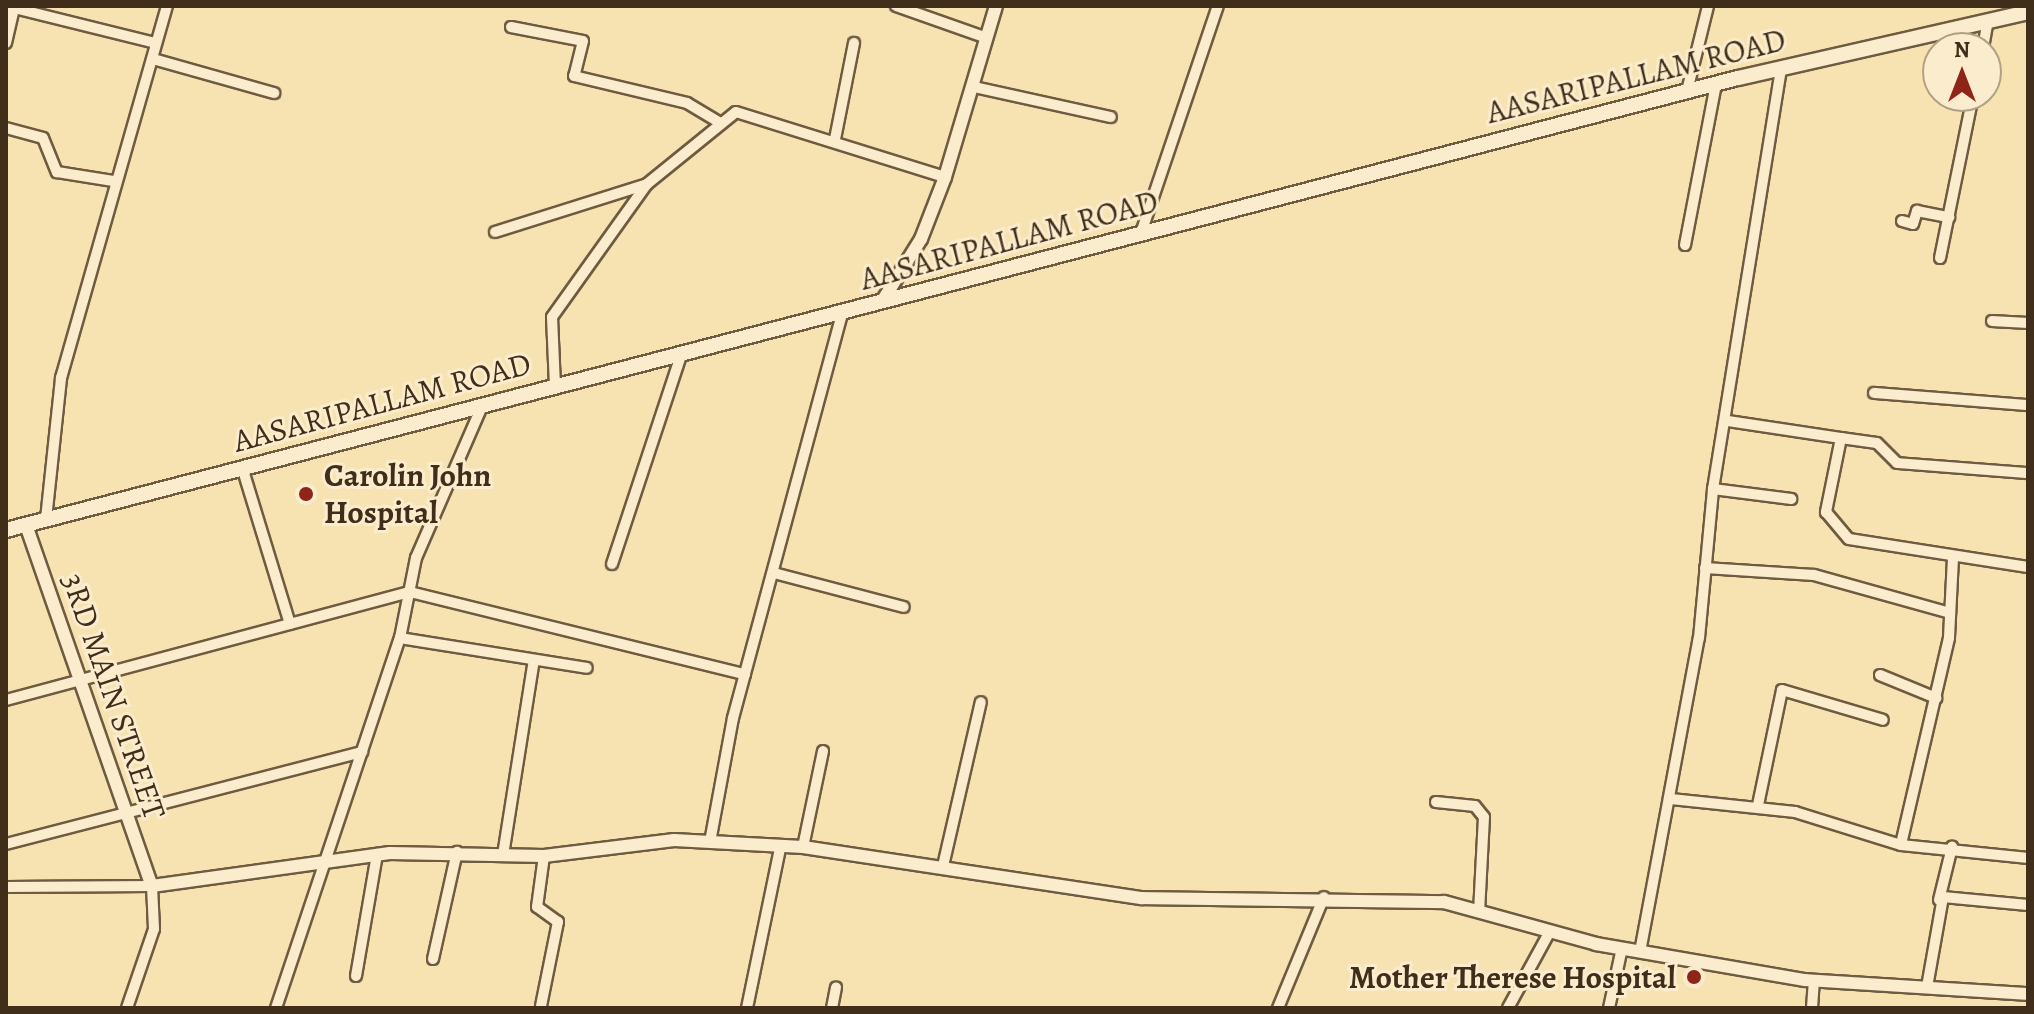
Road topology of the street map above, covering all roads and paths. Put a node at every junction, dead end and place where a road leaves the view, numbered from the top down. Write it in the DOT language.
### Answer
graph roads {
  1 [pos="167,6"];
  2 [pos="896,6"];
  3 [pos="996,6"];
  4 [pos="1218,6"];
  5 [pos="1708,6"];
  6 [pos="10,7"];
  7 [pos="2028,12"];
  8 [pos="1988,21"];
  9 [pos="511,27"];
  10 [pos="1986,32"];
  11 [pos="987,38"];
  12 [pos="6,43"];
  13 [pos="156,43"];
  14 [pos="854,43"];
  15 [pos="153,59"];
  16 [pos="1781,67"];
  17 [pos="1716,84"];
  18 [pos="974,87"];
  19 [pos="1687,91"];
  20 [pos="274,93"];
  21 [pos="1970,112"];
  22 [pos="1111,117"];
  23 [pos="720,123"];
  24 [pos="6,128"];
  25 [pos="835,139"];
  26 [pos="945,177"];
  27 [pos="113,181"];
  28 [pos="647,184"];
  29 [pos="1949,217"];
  30 [pos="1902,221"];
  31 [pos="495,232"];
  32 [pos="1141,233"];
  33 [pos="1685,245"];
  34 [pos="1940,258"];
  35 [pos="883,300"];
  36 [pos="842,315"];
  37 [pos="1992,321"];
  38 [pos="2028,323"];
  39 [pos="681,355"];
  40 [pos="555,386"];
  41 [pos="1874,393"];
  42 [pos="483,404"];
  43 [pos="2028,405"];
  44 [pos="1728,421"];
  45 [pos="1841,438"];
  46 [pos="242,467"];
  47 [pos="2028,473"];
  48 [pos="1713,489"];
  49 [pos="1791,499"];
  50 [pos="46,519"];
  51 [pos="26,525"];
  52 [pos="6,530"];
  53 [pos="1953,558"];
  54 [pos="612,564"];
  55 [pos="2028,567"];
  56 [pos="1705,568"];
  57 [pos="774,573"];
  58 [pos="410,592"];
  59 [pos="904,607"];
  60 [pos="1950,613"];
  61 [pos="290,624"];
  62 [pos="400,638"];
  63 [pos="534,660"];
  64 [pos="587,668"];
  65 [pos="745,674"];
  66 [pos="1880,675"];
  67 [pos="82,679"];
  68 [pos="1936,698"];
  69 [pos="6,700"];
  70 [pos="981,702"];
  71 [pos="1883,720"];
  72 [pos="823,751"];
  73 [pos="362,752"];
  74 [pos="1671,799"];
  75 [pos="1436,802"];
  76 [pos="1758,805"];
  77 [pos="128,812"];
  78 [pos="710,842"];
  79 [pos="6,844"];
  80 [pos="1901,845"];
  81 [pos="803,847"];
  82 [pos="1952,847"];
  83 [pos="780,848"];
  84 [pos="457,852"];
  85 [pos="377,854"];
  86 [pos="503,855"];
  87 [pos="544,856"];
  88 [pos="2028,858"];
  89 [pos="324,862"];
  90 [pos="943,866"];
  91 [pos="152,886"];
  92 [pos="6,887"];
  93 [pos="1324,897"];
  94 [pos="1939,900"];
  95 [pos="2028,905"];
  96 [pos="1479,912"];
  97 [pos="1549,933"];
  98 [pos="1622,948"];
  99 [pos="1640,952"];
  100 [pos="433,959"];
  101 [pos="356,976"];
  102 [pos="1814,981"];
  103 [pos="836,987"];
  104 [pos="1927,987"];
  105 [pos="2028,994"];
  106 [pos="541,1006"];
  107 [pos="127,1008"];
  108 [pos="276,1008"];
  109 [pos="747,1008"];
  110 [pos="832,1008"];
  111 [pos="1278,1008"];
  112 [pos="1508,1008"];
  113 [pos="1609,1008"];
  114 [pos="1812,1008"];
  1 -- 13 [label="street"];
  2 -- 11 [label="street"];
  3 -- 11 [label="street"];
  4 -- 32 [label="street"];
  5 -- 19 [label="street"];
  6 -- 12 [label="street"];
  6 -- 13 [label="street"];
  7 -- 8 [label="main road, AASARIPALLAM ROAD"];
  8 -- 10 [label="street"];
  8 -- 16 [label="main road, AASARIPALLAM ROAD"];
  9 -- 23 [label="street"];
  11 -- 18 [label="street"];
  13 -- 15 [label="street"];
  14 -- 25 [label="street"];
  15 -- 20 [label="street"];
  15 -- 27 [label="street"];
  16 -- 17 [label="main road, AASARIPALLAM ROAD"];
  16 -- 44 [label="street"];
  17 -- 19 [label="main road, AASARIPALLAM ROAD"];
  17 -- 33 [label="street"];
  18 -- 22 [label="street"];
  18 -- 26 [label="street"];
  19 -- 32 [label="main road, AASARIPALLAM ROAD"];
  21 -- 29 [label="street"];
  23 -- 25 [label="street"];
  23 -- 28 [label="street"];
  24 -- 27 [label="street"];
  25 -- 26 [label="street"];
  26 -- 35 [label="street"];
  27 -- 50 [label="street"];
  28 -- 31 [label="street"];
  28 -- 40 [label="street"];
  29 -- 30 [label="street"];
  29 -- 34 [label="street"];
  32 -- 35 [label="main road, AASARIPALLAM ROAD"];
  35 -- 36 [label="main road, AASARIPALLAM ROAD"];
  36 -- 39 [label="main road, AASARIPALLAM ROAD"];
  36 -- 57 [label="street"];
  37 -- 38 [label="street"];
  39 -- 40 [label="main road, AASARIPALLAM ROAD"];
  39 -- 54 [label="street"];
  40 -- 42 [label="main road, AASARIPALLAM ROAD"];
  41 -- 43 [label="street"];
  42 -- 46 [label="main road, AASARIPALLAM ROAD"];
  42 -- 58 [label="street"];
  44 -- 45 [label="street"];
  44 -- 48 [label="street"];
  45 -- 47 [label="street"];
  45 -- 53 [label="street"];
  46 -- 50 [label="main road, AASARIPALLAM ROAD"];
  46 -- 61 [label="street"];
  48 -- 49 [label="street"];
  48 -- 56 [label="street"];
  50 -- 51 [label="main road, AASARIPALLAM ROAD"];
  51 -- 52 [label="main road, AASARIPALLAM ROAD"];
  51 -- 67 [label="street, 3RD MAIN STREET"];
  53 -- 55 [label="street"];
  53 -- 60 [label="street"];
  56 -- 60 [label="street"];
  56 -- 74 [label="street"];
  57 -- 59 [label="street"];
  57 -- 65 [label="street"];
  58 -- 61 [label="street"];
  58 -- 62 [label="street"];
  58 -- 65 [label="street"];
  60 -- 68 [label="street"];
  61 -- 67 [label="street"];
  62 -- 63 [label="street"];
  62 -- 73 [label="street"];
  63 -- 64 [label="street"];
  63 -- 86 [label="street"];
  65 -- 78 [label="street"];
  66 -- 68 [label="street"];
  67 -- 69 [label="street"];
  67 -- 77 [label="street, 3RD MAIN STREET"];
  68 -- 80 [label="street"];
  70 -- 90 [label="street"];
  71 -- 76 [label="street"];
  72 -- 81 [label="street"];
  73 -- 77 [label="street"];
  73 -- 89 [label="street"];
  74 -- 76 [label="street"];
  74 -- 99 [label="street"];
  75 -- 96 [label="street"];
  76 -- 80 [label="street"];
  77 -- 79 [label="street"];
  77 -- 91 [label="street, 3RD MAIN STREET"];
  78 -- 83 [label="street"];
  78 -- 87 [label="street"];
  80 -- 82 [label="street"];
  81 -- 83 [label="street"];
  81 -- 90 [label="street"];
  82 -- 88 [label="street"];
  82 -- 94 [label="street"];
  83 -- 109 [label="street"];
  84 -- 85 [label="street"];
  84 -- 86 [label="street"];
  84 -- 100 [label="street"];
  85 -- 89 [label="street"];
  85 -- 101 [label="street"];
  86 -- 87 [label="street"];
  87 -- 106 [label="street"];
  89 -- 91 [label="street"];
  89 -- 108 [label="street"];
  90 -- 93 [label="street"];
  91 -- 92 [label="street"];
  91 -- 107 [label="street"];
  93 -- 96 [label="street"];
  93 -- 111 [label="street"];
  94 -- 95 [label="street"];
  94 -- 104 [label="street"];
  96 -- 97 [label="street"];
  97 -- 98 [label="street"];
  97 -- 112 [label="street"];
  98 -- 99 [label="street"];
  98 -- 113 [label="street"];
  99 -- 102 [label="street"];
  102 -- 104 [label="street"];
  102 -- 114 [label="street"];
  103 -- 110 [label="street"];
  104 -- 105 [label="street"];
}
